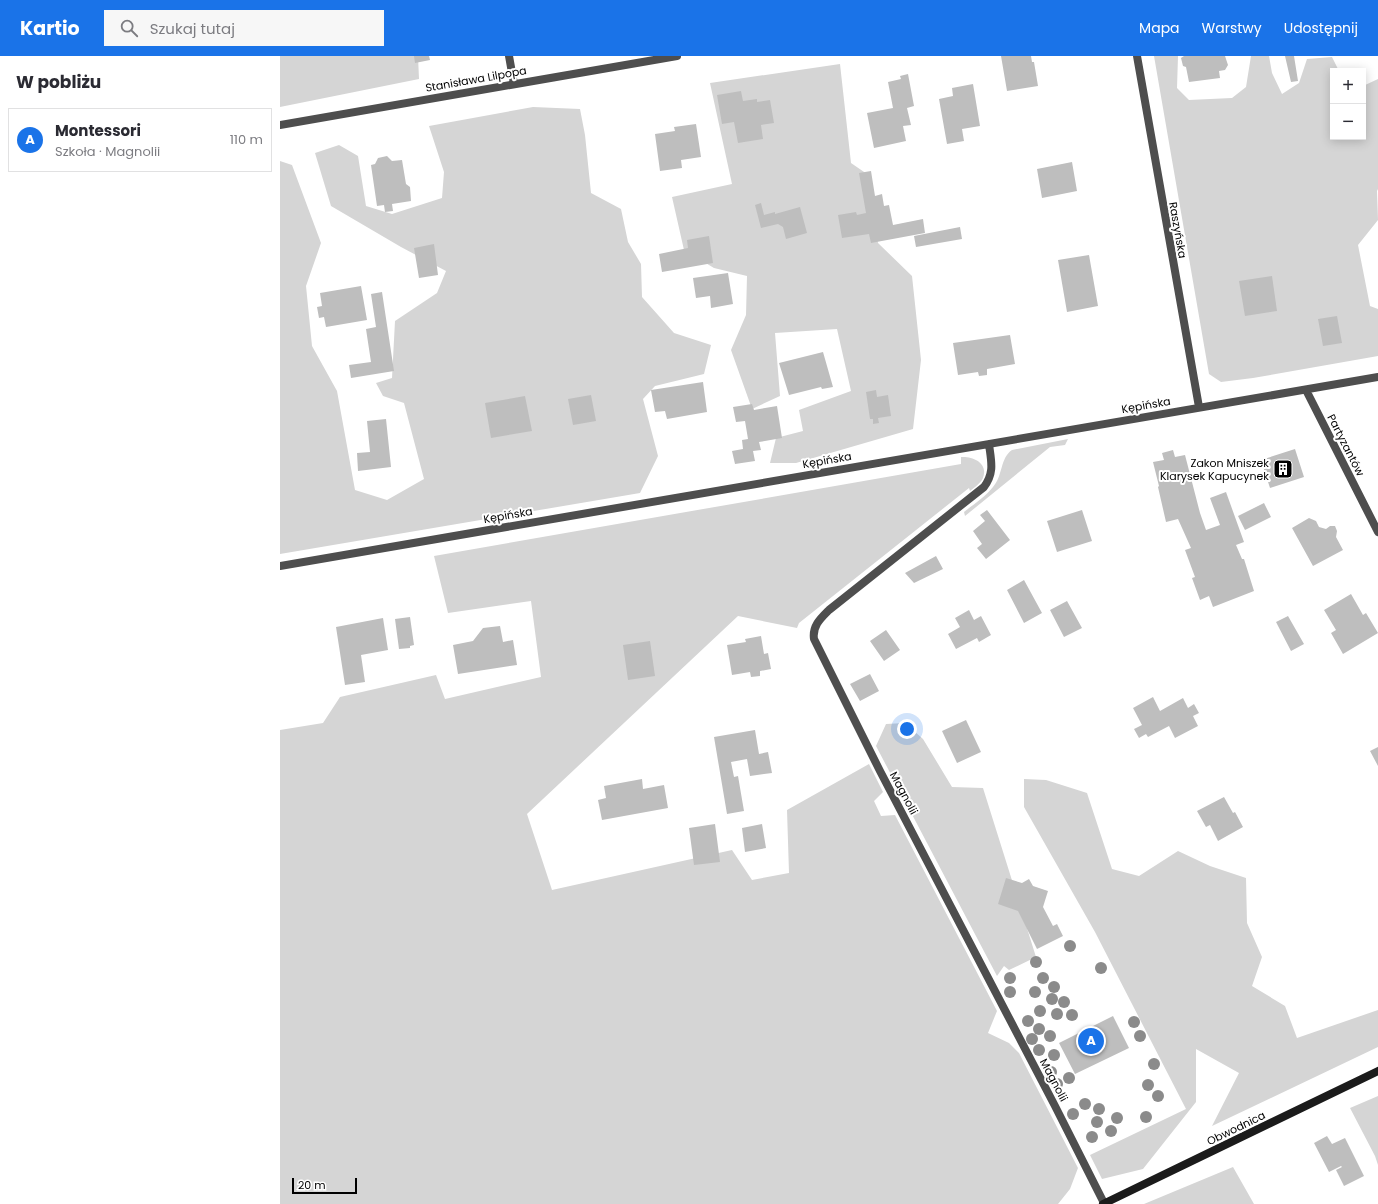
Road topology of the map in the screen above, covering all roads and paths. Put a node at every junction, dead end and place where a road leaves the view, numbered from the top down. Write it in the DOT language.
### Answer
graph roads {
  1 [pos="509,56"];
  2 [pos="677,56"];
  3 [pos="1137,56"];
  4 [pos="514,84"];
  5 [pos="280,125"];
  6 [pos="1378,377"];
  7 [pos="1306,390"];
  8 [pos="1199,407"];
  9 [pos="990,444"];
  10 [pos="1378,532"];
  11 [pos="280,566"];
  12 [pos="1378,1071"];
  13 [pos="1104,1204"];
  1 -- 4 [label="street"];
  2 -- 4 [label="street, Stanisława Lilpopa"];
  3 -- 8 [label="street, Raszyńska"];
  4 -- 5 [label="street, Stanisława Lilpopa"];
  6 -- 7 [label="street, Kępińska"];
  7 -- 8 [label="street, Kępińska"];
  7 -- 10 [label="street, Partyzantów"];
  8 -- 9 [label="street, Kępińska"];
  9 -- 11 [label="street, Kępińska"];
  9 -- 13 [label="street, Magnolii"];
  12 -- 13 [label="main road, Obwodnica"];
}
